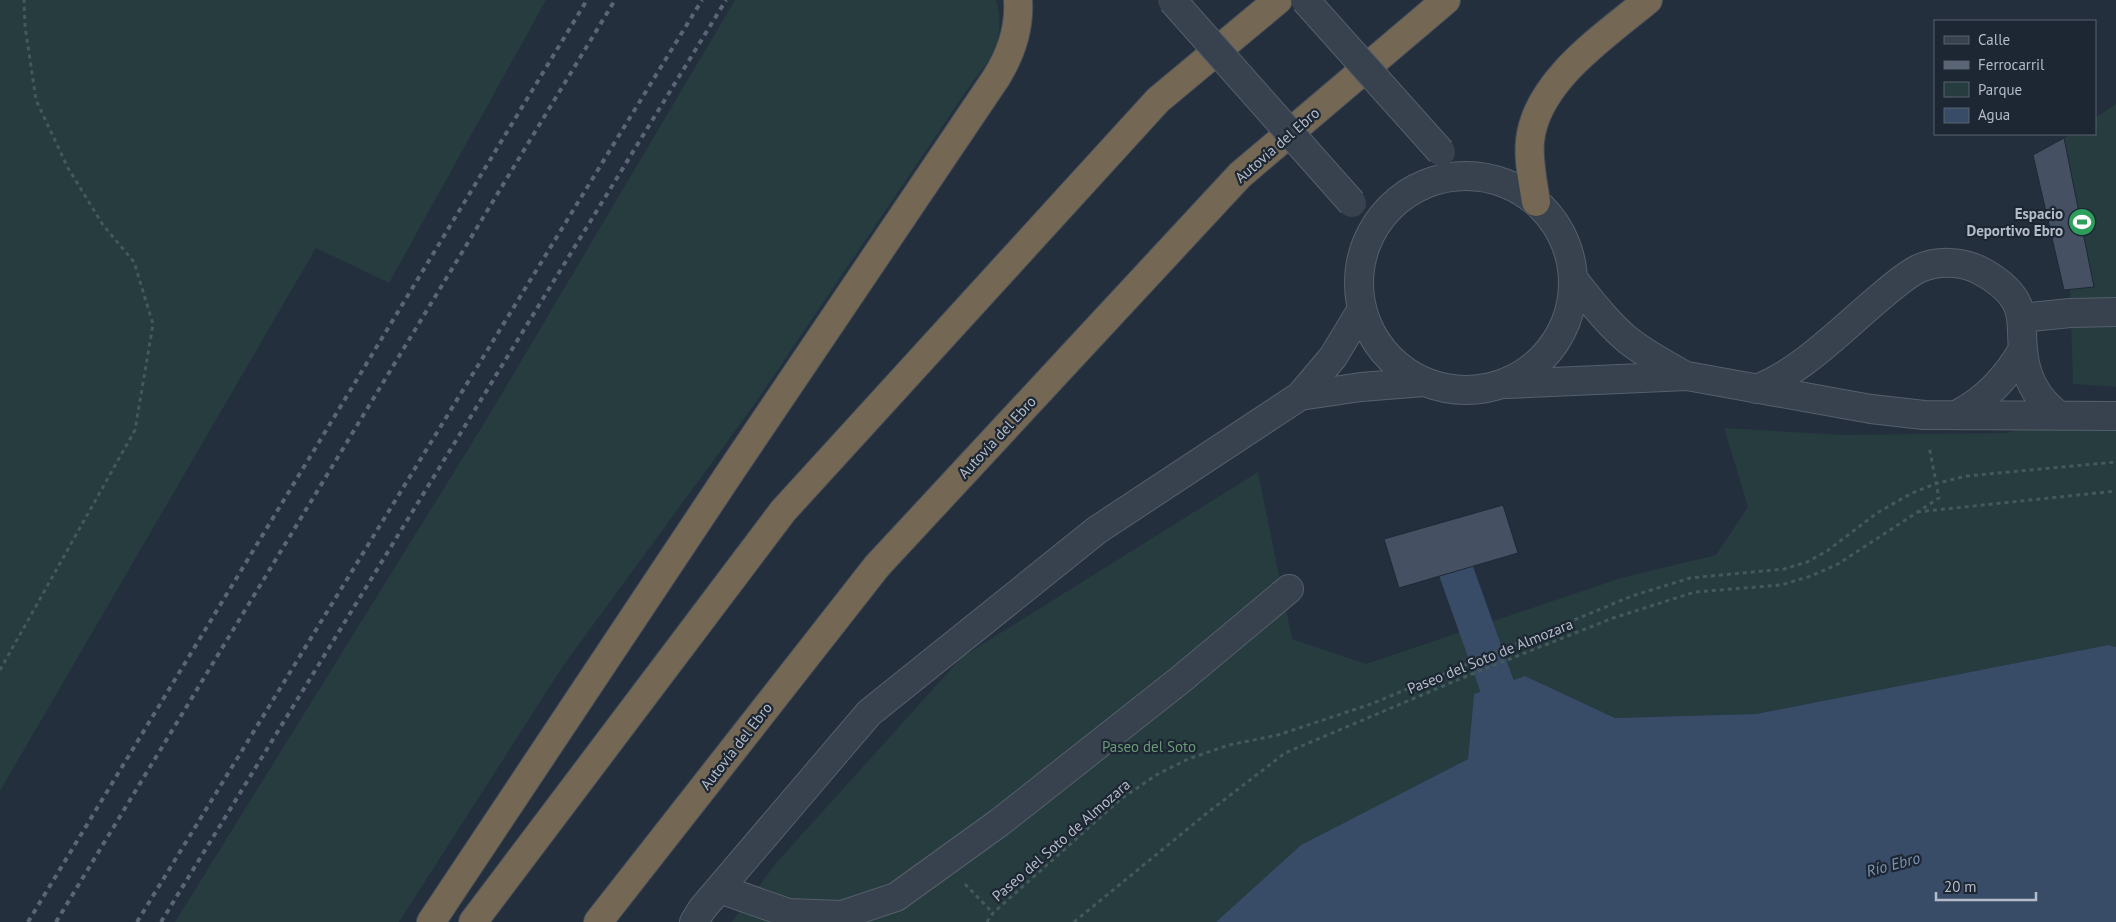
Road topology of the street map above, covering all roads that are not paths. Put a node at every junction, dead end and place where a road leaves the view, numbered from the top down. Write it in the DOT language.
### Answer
graph roads {
  1 [pos="1018,0"];
  2 [pos="1172,0"];
  3 [pos="1278,0"];
  4 [pos="1305,0"];
  5 [pos="1446,0"];
  6 [pos="1648,0"];
  7 [pos="1473,176"];
  8 [pos="1536,202"];
  9 [pos="1368,240"];
  10 [pos="1574,280"];
  11 [pos="1362,309"];
  12 [pos="2116,312"];
  13 [pos="2021,318"];
  14 [pos="2023,349"];
  15 [pos="1687,376"];
  16 [pos="1424,382"];
  17 [pos="1504,384"];
  18 [pos="1756,389"];
  19 [pos="1300,396"];
  20 [pos="1960,414"];
  21 [pos="2060,416"];
  22 [pos="2116,416"];
  23 [pos="1289,589"];
  24 [pos="720,889"];
  25 [pos="431,922"];
  26 [pos="473,922"];
  27 [pos="598,922"];
  28 [pos="694,922"];
  1 -- 25 [label="highway"];
  2 -- 9 [label="street, bridge"];
  3 -- 26 [label="highway"];
  4 -- 7 [label="street, bridge"];
  5 -- 27 [label="highway, Autovía del Ebro"];
  6 -- 8 [label="highway"];
  7 -- 8 [label="street"];
  7 -- 9 [label="street"];
  8 -- 10 [label="street"];
  9 -- 11 [label="street"];
  10 -- 15 [label="street"];
  10 -- 17 [label="street"];
  11 -- 16 [label="street"];
  11 -- 19 [label="street"];
  12 -- 13 [label="street"];
  13 -- 14 [label="street"];
  13 -- 18 [label="street"];
  14 -- 20 [label="street"];
  14 -- 21 [label="street"];
  15 -- 17 [label="street"];
  15 -- 18 [label="street"];
  16 -- 17 [label="street"];
  16 -- 19 [label="street"];
  18 -- 20 [label="street"];
  19 -- 24 [label="street"];
  20 -- 21 [label="street"];
  21 -- 22 [label="street"];
  23 -- 24 [label="street"];
  24 -- 28 [label="street"];
}
